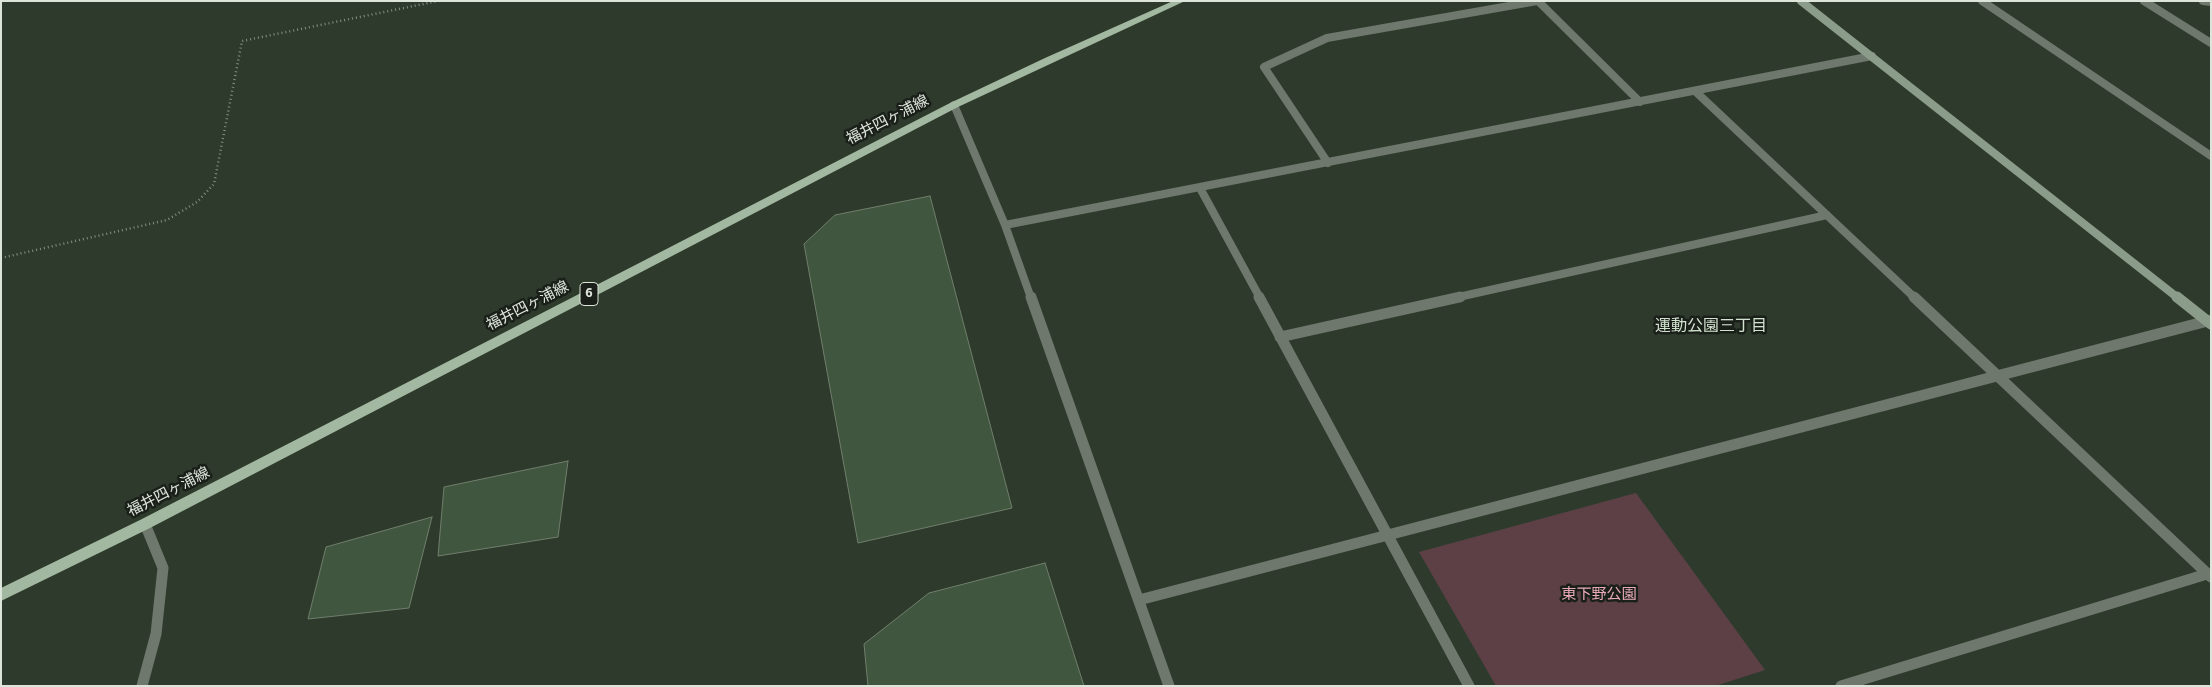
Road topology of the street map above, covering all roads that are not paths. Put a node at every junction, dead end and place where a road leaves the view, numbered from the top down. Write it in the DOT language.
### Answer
graph roads {
  1 [pos="1181,1"];
  2 [pos="1537,1"];
  3 [pos="1801,1"];
  4 [pos="1982,1"];
  5 [pos="2144,1"];
  6 [pos="2203,1"];
  7 [pos="2211,2"];
  8 [pos="2211,43"];
  9 [pos="1872,56"];
  10 [pos="1695,91"];
  11 [pos="1640,102"];
  12 [pos="954,105"];
  13 [pos="2211,156"];
  14 [pos="1328,163"];
  15 [pos="1200,188"];
  16 [pos="1827,216"];
  17 [pos="1006,225"];
  18 [pos="2209,321"];
  19 [pos="1280,336"];
  20 [pos="1998,377"];
  21 [pos="145,524"];
  22 [pos="1387,536"];
  23 [pos="2209,576"];
  24 [pos="1,594"];
  25 [pos="1139,600"];
  26 [pos="142,686"];
  27 [pos="1169,686"];
  28 [pos="1469,686"];
  29 [pos="1841,686"];
  1 -- 12 [label="main road, 福井四ヶ浦線 / 6"];
  2 -- 11 [label="street"];
  2 -- 14 [label="street"];
  3 -- 9 [label="street"];
  4 -- 13 [label="street"];
  5 -- 8 [label="street"];
  6 -- 7 [label="street"];
  9 -- 10 [label="street"];
  9 -- 18 [label="street"];
  10 -- 11 [label="street"];
  10 -- 16 [label="street"];
  11 -- 14 [label="street"];
  12 -- 17 [label="street"];
  12 -- 21 [label="main road, 福井四ヶ浦線 / 6"];
  14 -- 15 [label="street"];
  15 -- 17 [label="street"];
  15 -- 19 [label="street"];
  16 -- 19 [label="street"];
  16 -- 20 [label="street"];
  17 -- 25 [label="street"];
  18 -- 20 [label="street"];
  19 -- 22 [label="street"];
  20 -- 22 [label="street"];
  20 -- 23 [label="street"];
  21 -- 24 [label="main road, 福井四ヶ浦線 / 6"];
  21 -- 26 [label="street"];
  22 -- 25 [label="street"];
  22 -- 28 [label="street"];
  23 -- 29 [label="street"];
  25 -- 27 [label="street"];
}
